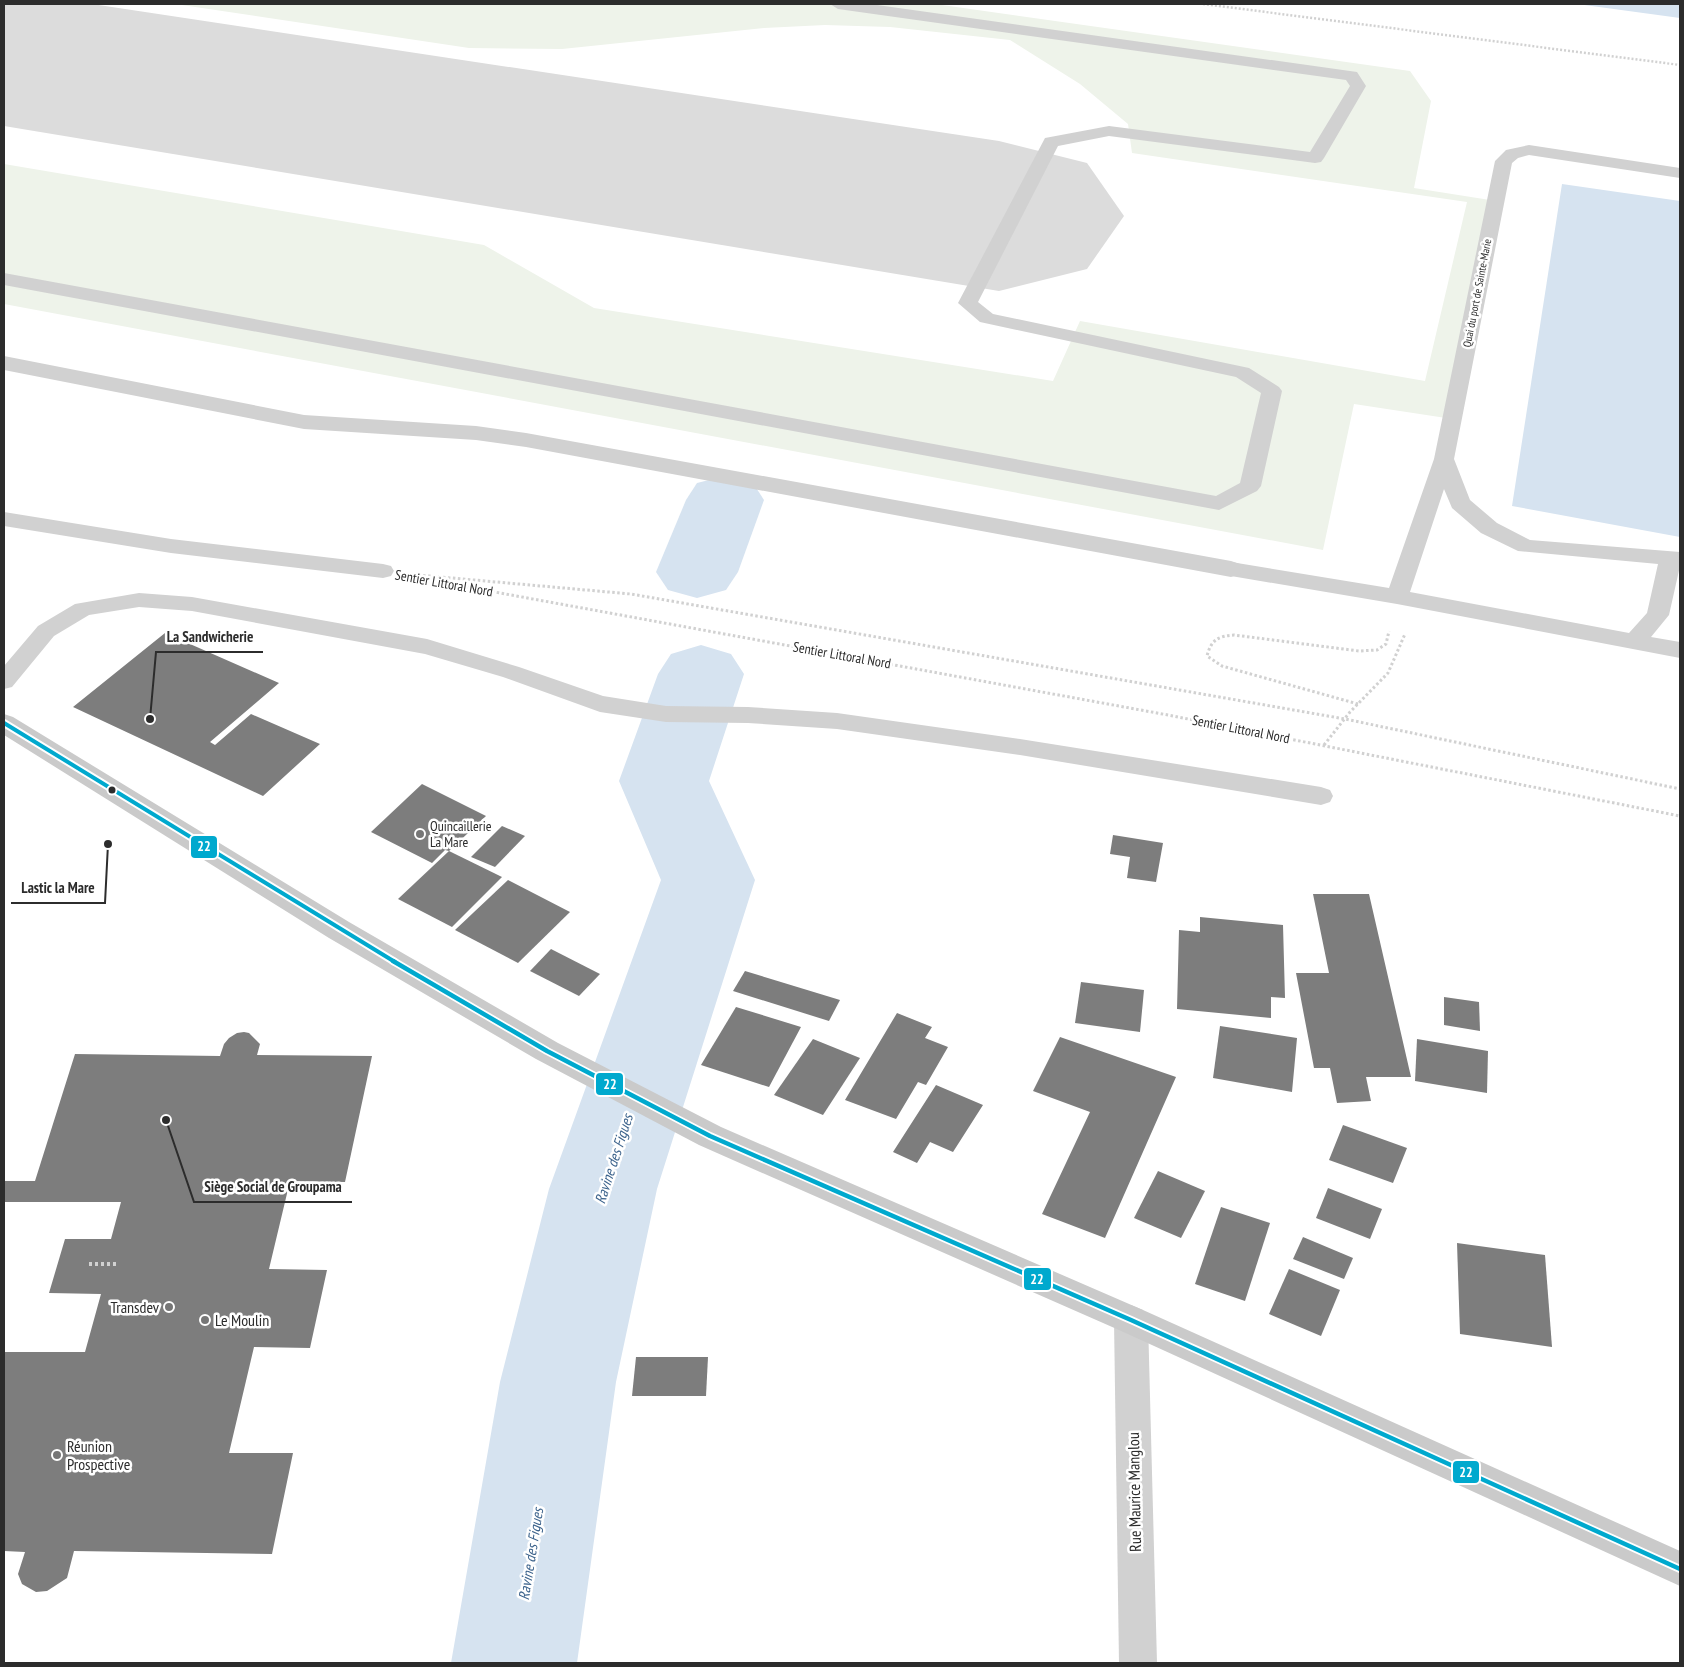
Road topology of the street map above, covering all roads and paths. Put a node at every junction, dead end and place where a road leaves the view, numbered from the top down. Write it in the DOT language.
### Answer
graph roads {
  1 [pos="838,4"];
  2 [pos="1203,4"];
  3 [pos="1680,65"];
  4 [pos="1680,173"];
  5 [pos="4,279"];
  6 [pos="4,363"];
  7 [pos="1444,459"];
  8 [pos="4,519"];
  9 [pos="1675,558"];
  10 [pos="1231,569"];
  11 [pos="383,571"];
  12 [pos="1396,597"];
  13 [pos="1419,601"];
  14 [pos="1658,616"];
  15 [pos="1680,619"];
  16 [pos="1635,641"];
  17 [pos="1680,650"];
  18 [pos="4,681"];
  19 [pos="1358,704"];
  20 [pos="1345,719"];
  21 [pos="4,723"];
  22 [pos="1324,745"];
  23 [pos="1680,789"];
  24 [pos="1321,796"];
  25 [pos="1680,816"];
  26 [pos="89,1264"];
  27 [pos="117,1264"];
  28 [pos="1131,1320"];
  29 [pos="1680,1569"];
  30 [pos="1138,1663"];
  1 -- 5 [label="lane"];
  2 -- 3 [label="path"];
  4 -- 7 [label="lane, Quai du port de Sainte-Marie"];
  6 -- 10 [label="street"];
  7 -- 9 [label="lane"];
  7 -- 12 [label="lane, Quai du port de Sainte-Marie"];
  8 -- 11 [label="lane"];
  9 -- 14 [label="lane"];
  10 -- 12 [label="lane"];
  11 -- 20 [label="path"];
  11 -- 22 [label="path, Sentier Littoral Nord"];
  12 -- 13 [label="lane"];
  12 -- 19 [label="path"];
  13 -- 16 [label="lane"];
  13 -- 19 [label="path"];
  14 -- 15 [label="lane"];
  14 -- 16 [label="lane"];
  16 -- 17 [label="lane"];
  18 -- 24 [label="lane"];
  19 -- 20 [label="path"];
  20 -- 22 [label="path"];
  20 -- 23 [label="path"];
  21 -- 28 [label="street"];
  22 -- 25 [label="path, Sentier Littoral Nord"];
  26 -- 27 [label="path"];
  28 -- 29 [label="street"];
  28 -- 30 [label="street, Rue Maurice Manglou"];
}
